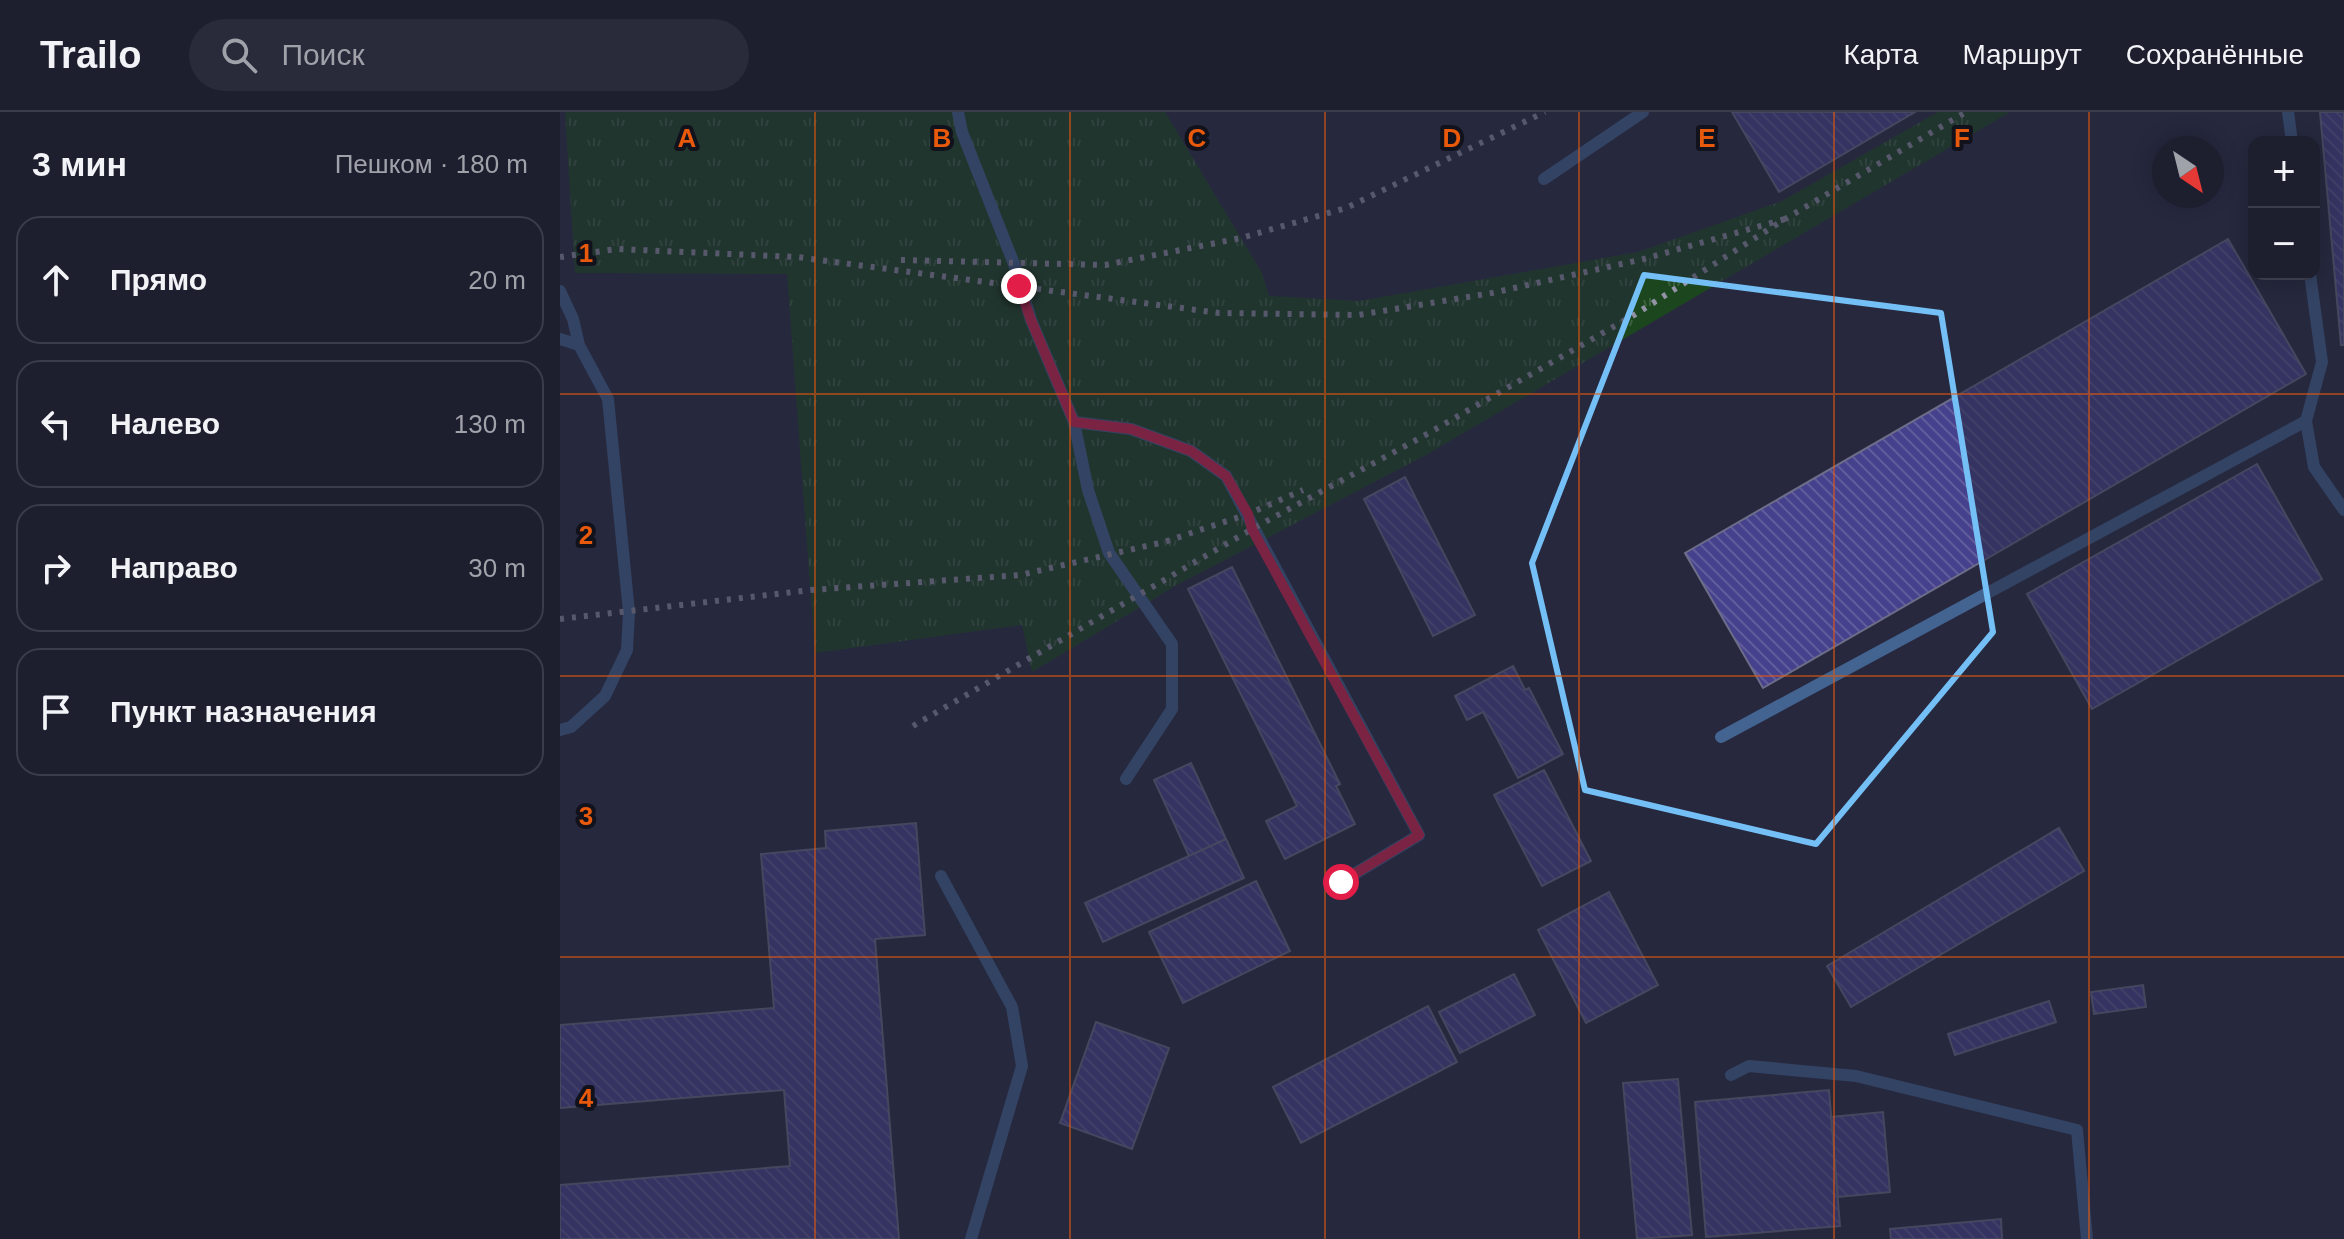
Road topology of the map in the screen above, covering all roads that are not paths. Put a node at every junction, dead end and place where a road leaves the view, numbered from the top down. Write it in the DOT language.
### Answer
graph roads {
  1 [pos="958,112"];
  2 [pos="1643,112"];
  3 [pos="2288,112"];
  4 [pos="2291,136"];
  5 [pos="1544,179"];
  6 [pos="2311,280"];
  7 [pos="560,291"];
  8 [pos="560,339"];
  9 [pos="579,345"];
  10 [pos="2306,421"];
  11 [pos="1074,422"];
  12 [pos="2344,510"];
  13 [pos="560,730"];
  14 [pos="1721,737"];
  15 [pos="1126,779"];
  16 [pos="941,876"];
  17 [pos="1341,882"];
  18 [pos="1731,1075"];
  19 [pos="971,1239"];
  20 [pos="2087,1239"];
  1 -- 11 [label="lane"];
  2 -- 5 [label="lane"];
  3 -- 4 [label="lane"];
  6 -- 10 [label="lane"];
  7 -- 9 [label="lane"];
  8 -- 9 [label="lane"];
  9 -- 13 [label="lane"];
  10 -- 12 [label="lane"];
  10 -- 14 [label="lane"];
  11 -- 15 [label="lane"];
  11 -- 17 [label="lane"];
  16 -- 19 [label="lane"];
  18 -- 20 [label="lane"];
}
